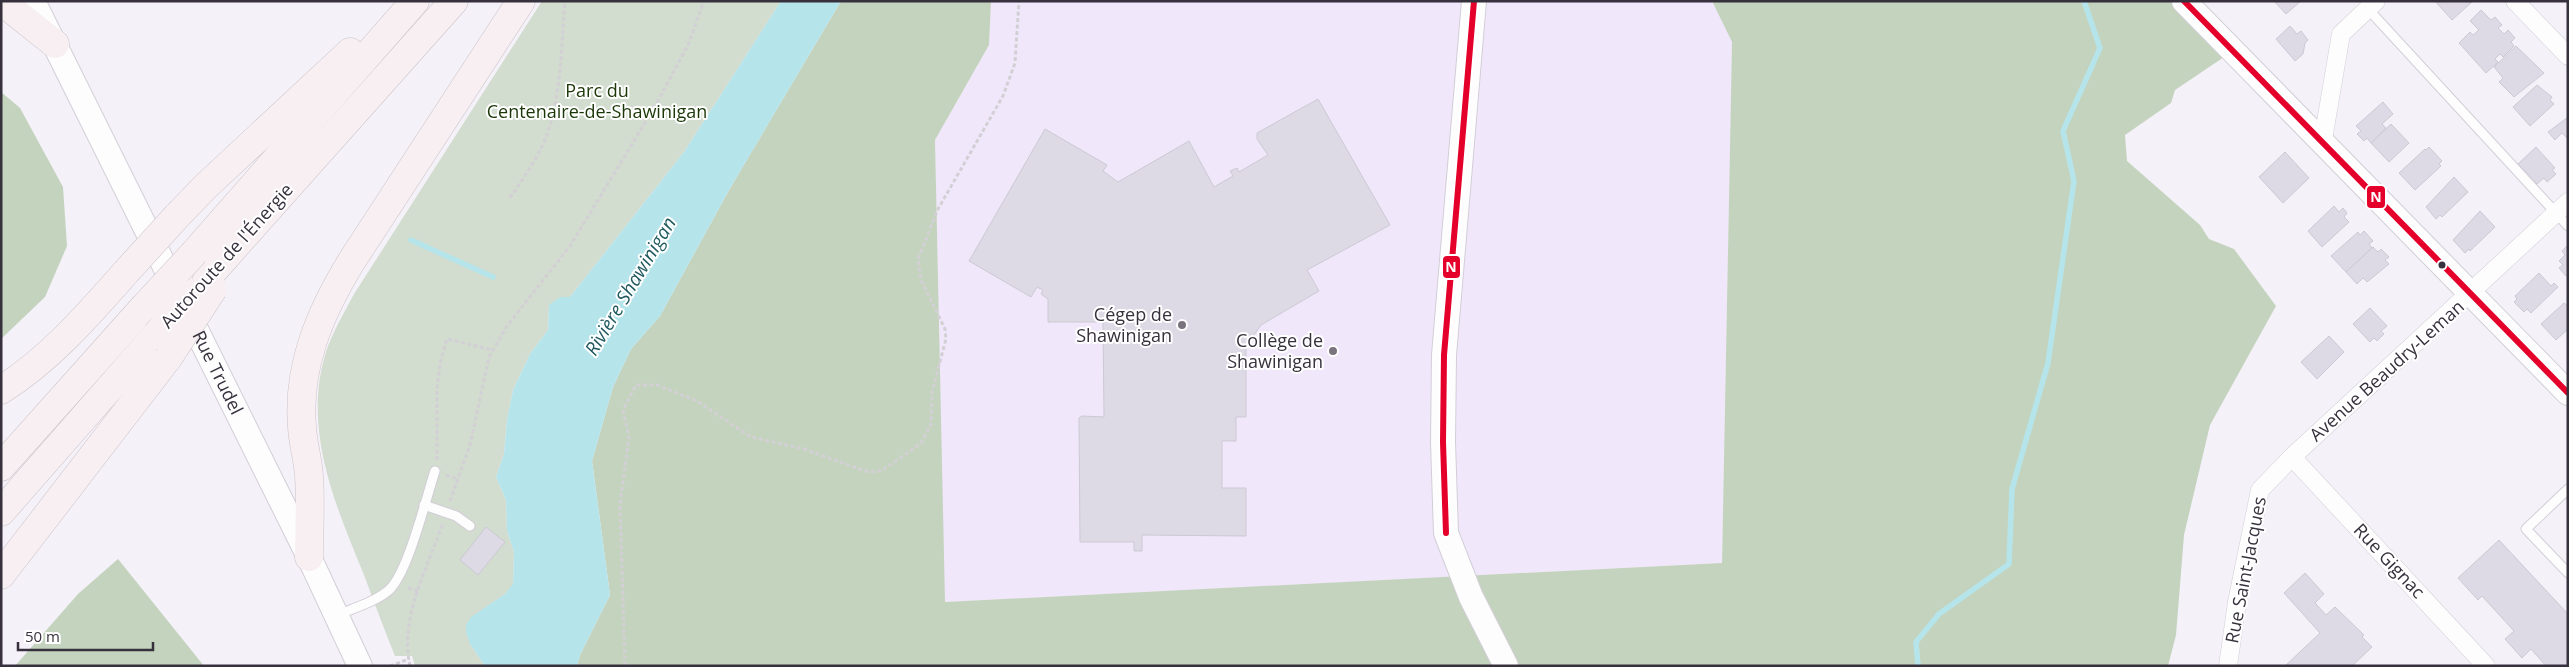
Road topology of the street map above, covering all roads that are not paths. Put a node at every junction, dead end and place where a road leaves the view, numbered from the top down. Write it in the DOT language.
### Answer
graph roads {
  1 [pos="1,1"];
  2 [pos="33,1"];
  3 [pos="404,1"];
  4 [pos="415,1"];
  5 [pos="454,1"];
  6 [pos="521,1"];
  7 [pos="1474,1"];
  8 [pos="2184,1"];
  9 [pos="2515,1"];
  10 [pos="2372,5"];
  11 [pos="55,44"];
  12 [pos="2568,56"];
  13 [pos="2322,145"];
  14 [pos="2564,214"];
  15 [pos="2472,294"];
  16 [pos="162,346"];
  17 [pos="1,390"];
  18 [pos="2568,393"];
  19 [pos="2292,457"];
  20 [pos="1,467"];
  21 [pos="435,471"];
  22 [pos="2568,489"];
  23 [pos="424,505"];
  24 [pos="1,512"];
  25 [pos="470,526"];
  26 [pos="308,556"];
  27 [pos="2568,573"];
  28 [pos="1,575"];
  29 [pos="336,616"];
  30 [pos="360,666"];
  31 [pos="1506,666"];
  32 [pos="2228,666"];
  33 [pos="2486,666"];
  1 -- 11 [label="highway"];
  2 -- 11 [label="street, Rue Trudel"];
  3 -- 17 [label="highway, bridge"];
  4 -- 20 [label="highway, Autoroute de l'Énergie, bridge"];
  5 -- 16 [label="highway, Autoroute de l'Énergie, bridge"];
  6 -- 26 [label="highway"];
  7 -- 31 [label="street"];
  8 -- 13 [label="street"];
  9 -- 12 [label="street"];
  10 -- 13 [label="street"];
  10 -- 14 [label="lane"];
  11 -- 26 [label="street, Rue Trudel"];
  13 -- 15 [label="street"];
  14 -- 15 [label="street, Avenue Beaudry-Leman"];
  15 -- 18 [label="street"];
  15 -- 19 [label="street, Avenue Beaudry-Leman"];
  16 -- 24 [label="highway, Autoroute de l'Énergie"];
  16 -- 28 [label="highway"];
  19 -- 32 [label="street, Rue Saint-Jacques"];
  19 -- 33 [label="street, Rue Gignac"];
  21 -- 23 [label="lane"];
  22 -- 27 [label="lane"];
  23 -- 25 [label="lane"];
  23 -- 29 [label="lane"];
  26 -- 29 [label="street, Rue Trudel"];
  29 -- 30 [label="street, Rue Trudel"];
}
